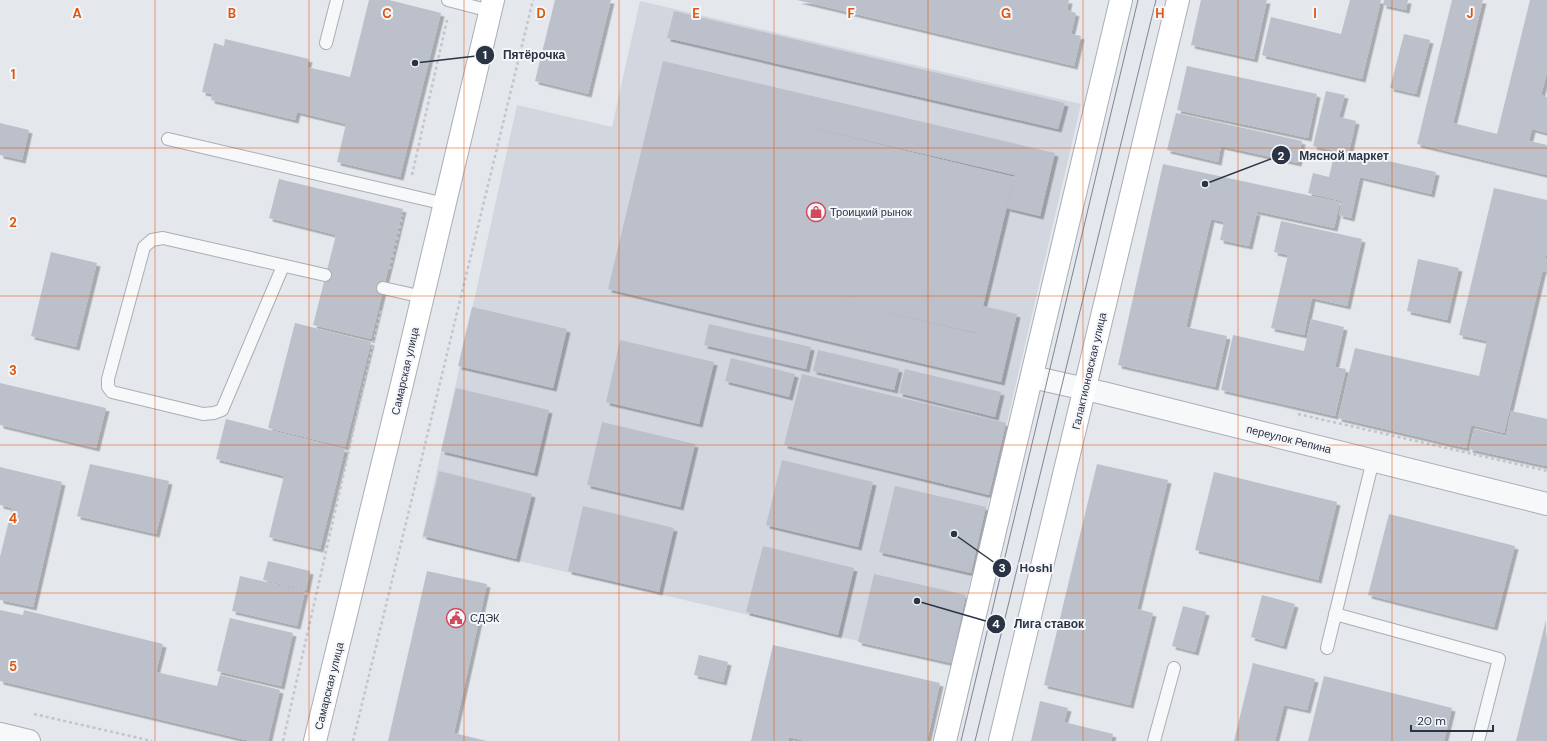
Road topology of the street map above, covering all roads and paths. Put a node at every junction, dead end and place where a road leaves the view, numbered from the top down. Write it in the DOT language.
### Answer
graph roads {
  1 [pos="337,0"];
  2 [pos="450,0"];
  3 [pos="533,0"];
  4 [pos="1121,0"];
  5 [pos="1178,0"];
  6 [pos="492,5"];
  7 [pos="326,43"];
  8 [pos="168,139"];
  9 [pos="407,195"];
  10 [pos="445,204"];
  11 [pos="283,266"];
  12 [pos="325,275"];
  13 [pos="385,289"];
  14 [pos="422,297"];
  15 [pos="1032,377"];
  16 [pos="1085,388"];
  17 [pos="1292,412"];
  18 [pos="1373,460"];
  19 [pos="1547,471"];
  20 [pos="1547,504"];
  21 [pos="1335,614"];
  22 [pos="1327,648"];
  23 [pos="1174,668"];
  24 [pos="30,713"];
  25 [pos="0,734"];
  26 [pos="29,741"];
  27 [pos="152,741"];
  28 [pos="283,741"];
  29 [pos="315,741"];
  30 [pos="353,741"];
  31 [pos="945,741"];
  32 [pos="1000,741"];
  33 [pos="1154,741"];
  34 [pos="1478,741"];
  1 -- 7 [label="lane"];
  2 -- 6 [label="lane"];
  2 -- 9 [label="path"];
  3 -- 30 [label="path"];
  4 -- 15 [label="main road"];
  5 -- 16 [label="main road, Галактионовская улица"];
  6 -- 10 [label="main road, Самарская улица"];
  8 -- 9 [label="lane"];
  9 -- 10 [label="lane"];
  9 -- 13 [label="path"];
  10 -- 14 [label="main road, Самарская улица"];
  11 -- 11 [label="lane"];
  11 -- 12 [label="lane"];
  13 -- 14 [label="lane"];
  13 -- 28 [label="path"];
  14 -- 29 [label="main road, Самарская улица"];
  15 -- 16 [label="street, переулок Репина"];
  15 -- 31 [label="main road"];
  16 -- 18 [label="street, переулок Репина"];
  16 -- 32 [label="main road, Галактионовская улица"];
  17 -- 19 [label="path"];
  18 -- 20 [label="street, переулок Репина"];
  18 -- 21 [label="lane"];
  21 -- 22 [label="lane"];
  21 -- 34 [label="lane"];
  23 -- 33 [label="lane"];
  24 -- 27 [label="path"];
  25 -- 26 [label="street"];
}
